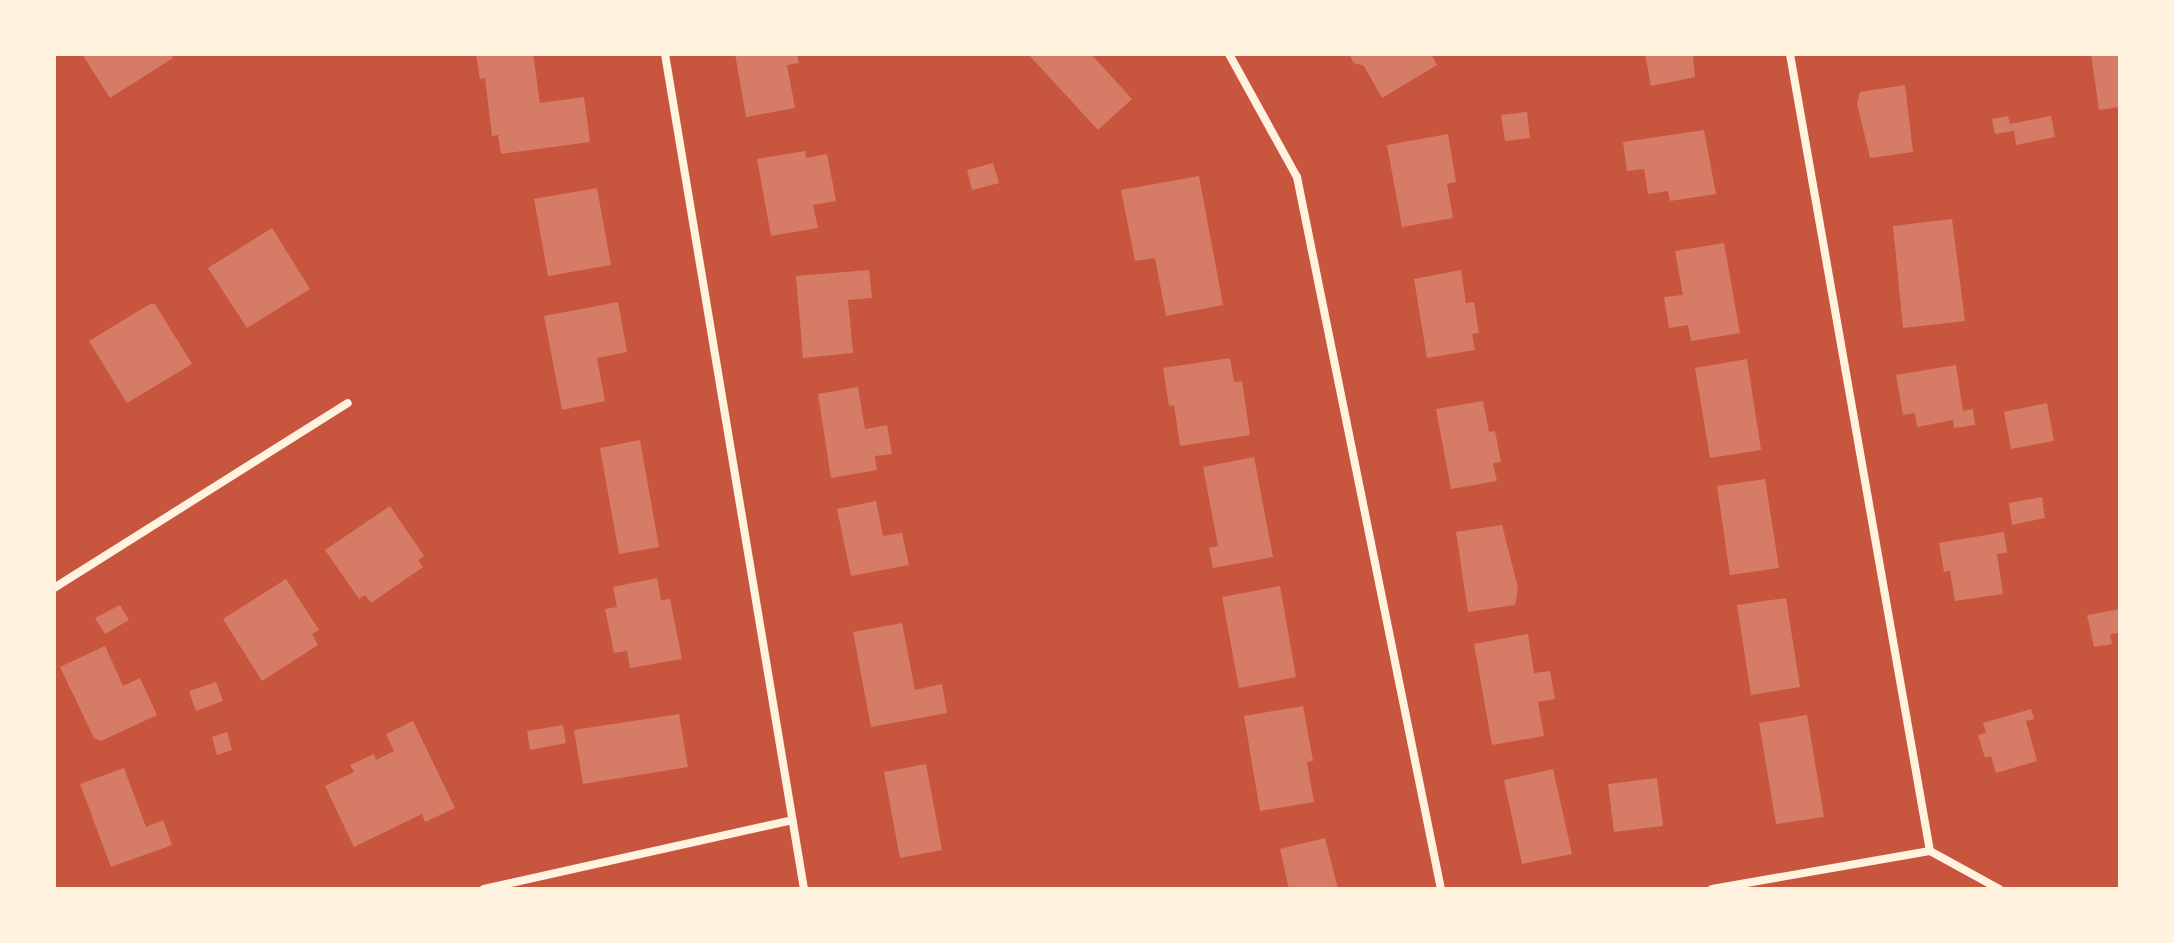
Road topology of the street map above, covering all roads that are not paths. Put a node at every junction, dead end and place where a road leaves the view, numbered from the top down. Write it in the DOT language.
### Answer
graph roads {
  1 [pos="665,54"];
  2 [pos="1229,54"];
  3 [pos="1790,54"];
  4 [pos="348,403"];
  5 [pos="54,588"];
  6 [pos="792,820"];
  7 [pos="1930,851"];
  8 [pos="484,889"];
  9 [pos="804,889"];
  10 [pos="1441,889"];
  11 [pos="1712,889"];
  12 [pos="1999,889"];
  1 -- 6 [label="street"];
  2 -- 10 [label="street"];
  3 -- 7 [label="street"];
  4 -- 5 [label="street"];
  6 -- 8 [label="street"];
  6 -- 9 [label="street"];
  7 -- 11 [label="street"];
  7 -- 12 [label="street"];
}
